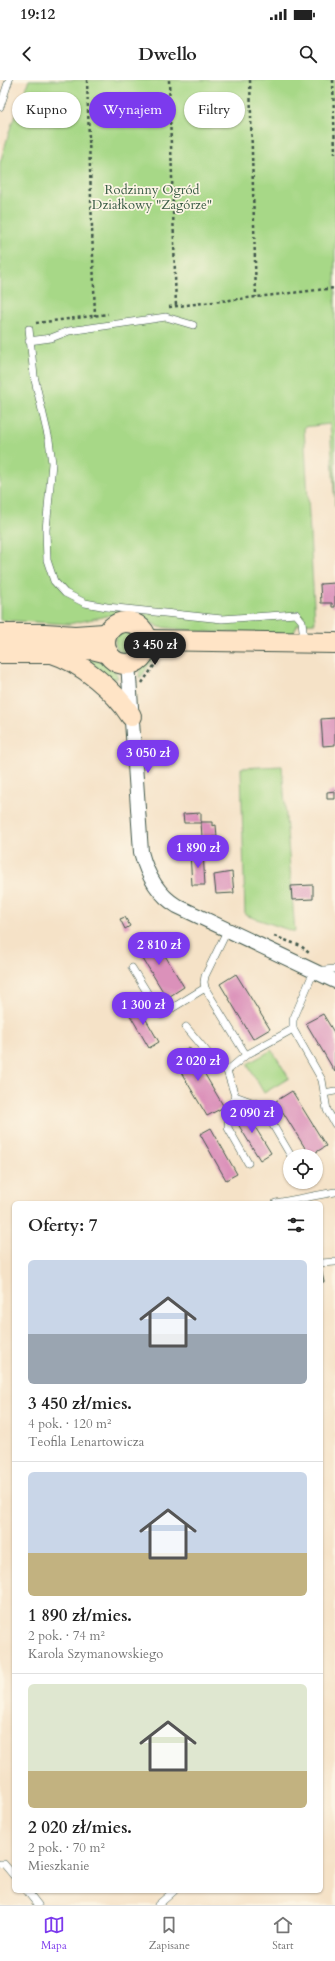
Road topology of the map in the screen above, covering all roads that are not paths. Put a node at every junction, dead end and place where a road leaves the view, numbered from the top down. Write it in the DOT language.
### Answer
graph roads {
  1 [pos="9,80"];
  2 [pos="0,107"];
  3 [pos="192,325"];
  4 [pos="29,329"];
  5 [pos="29,341"];
  6 [pos="108,632"];
  7 [pos="0,634"];
  8 [pos="147,640"];
  9 [pos="304,643"];
  10 [pos="335,643"];
  11 [pos="0,653"];
  12 [pos="52,653"];
  13 [pos="108,653"];
  14 [pos="128,663"];
  15 [pos="131,716"];
  16 [pos="227,931"];
  17 [pos="132,968"];
  18 [pos="335,969"];
  19 [pos="314,971"];
  20 [pos="335,981"];
  21 [pos="205,988"];
  22 [pos="186,1027"];
  23 [pos="293,1029"];
  24 [pos="246,1055"];
  25 [pos="227,1071"];
  26 [pos="335,1091"];
  27 [pos="324,1093"];
  28 [pos="235,1096"];
  29 [pos="335,1124"];
  30 [pos="287,1149"];
  31 [pos="248,1163"];
  32 [pos="335,1192"];
  33 [pos="287,1201"];
  34 [pos="335,1262"];
  35 [pos="323,1263"];
  36 [pos="0,1864"];
  37 [pos="12,1874"];
  38 [pos="29,1893"];
  39 [pos="172,1893"];
  40 [pos="38,1905"];
  41 [pos="158,1905"];
  1 -- 2 [label="lane"];
  3 -- 5 [label="lane"];
  4 -- 5 [label="lane"];
  5 -- 9 [label="lane"];
  6 -- 7 [label="street"];
  6 -- 8 [label="street"];
  6 -- 13 [label="street"];
  8 -- 9 [label="street"];
  8 -- 14 [label="street"];
  9 -- 10 [label="street"];
  11 -- 12 [label="street"];
  12 -- 13 [label="street"];
  12 -- 15 [label="street"];
  13 -- 14 [label="street"];
  14 -- 15 [label="street"];
  15 -- 16 [label="street"];
  16 -- 19 [label="street"];
  16 -- 21 [label="lane"];
  17 -- 21 [label="lane"];
  18 -- 19 [label="lane"];
  19 -- 20 [label="street"];
  19 -- 23 [label="lane"];
  21 -- 24 [label="lane"];
  22 -- 25 [label="lane"];
  23 -- 24 [label="lane"];
  23 -- 27 [label="lane"];
  24 -- 25 [label="lane"];
  25 -- 28 [label="lane"];
  26 -- 27 [label="lane"];
  27 -- 29 [label="lane"];
  28 -- 30 [label="lane"];
  28 -- 31 [label="lane"];
  32 -- 33 [label="lane"];
  34 -- 35 [label="lane"];
  36 -- 37 [label="lane"];
  38 -- 40 [label="lane"];
  39 -- 41 [label="lane"];
}
